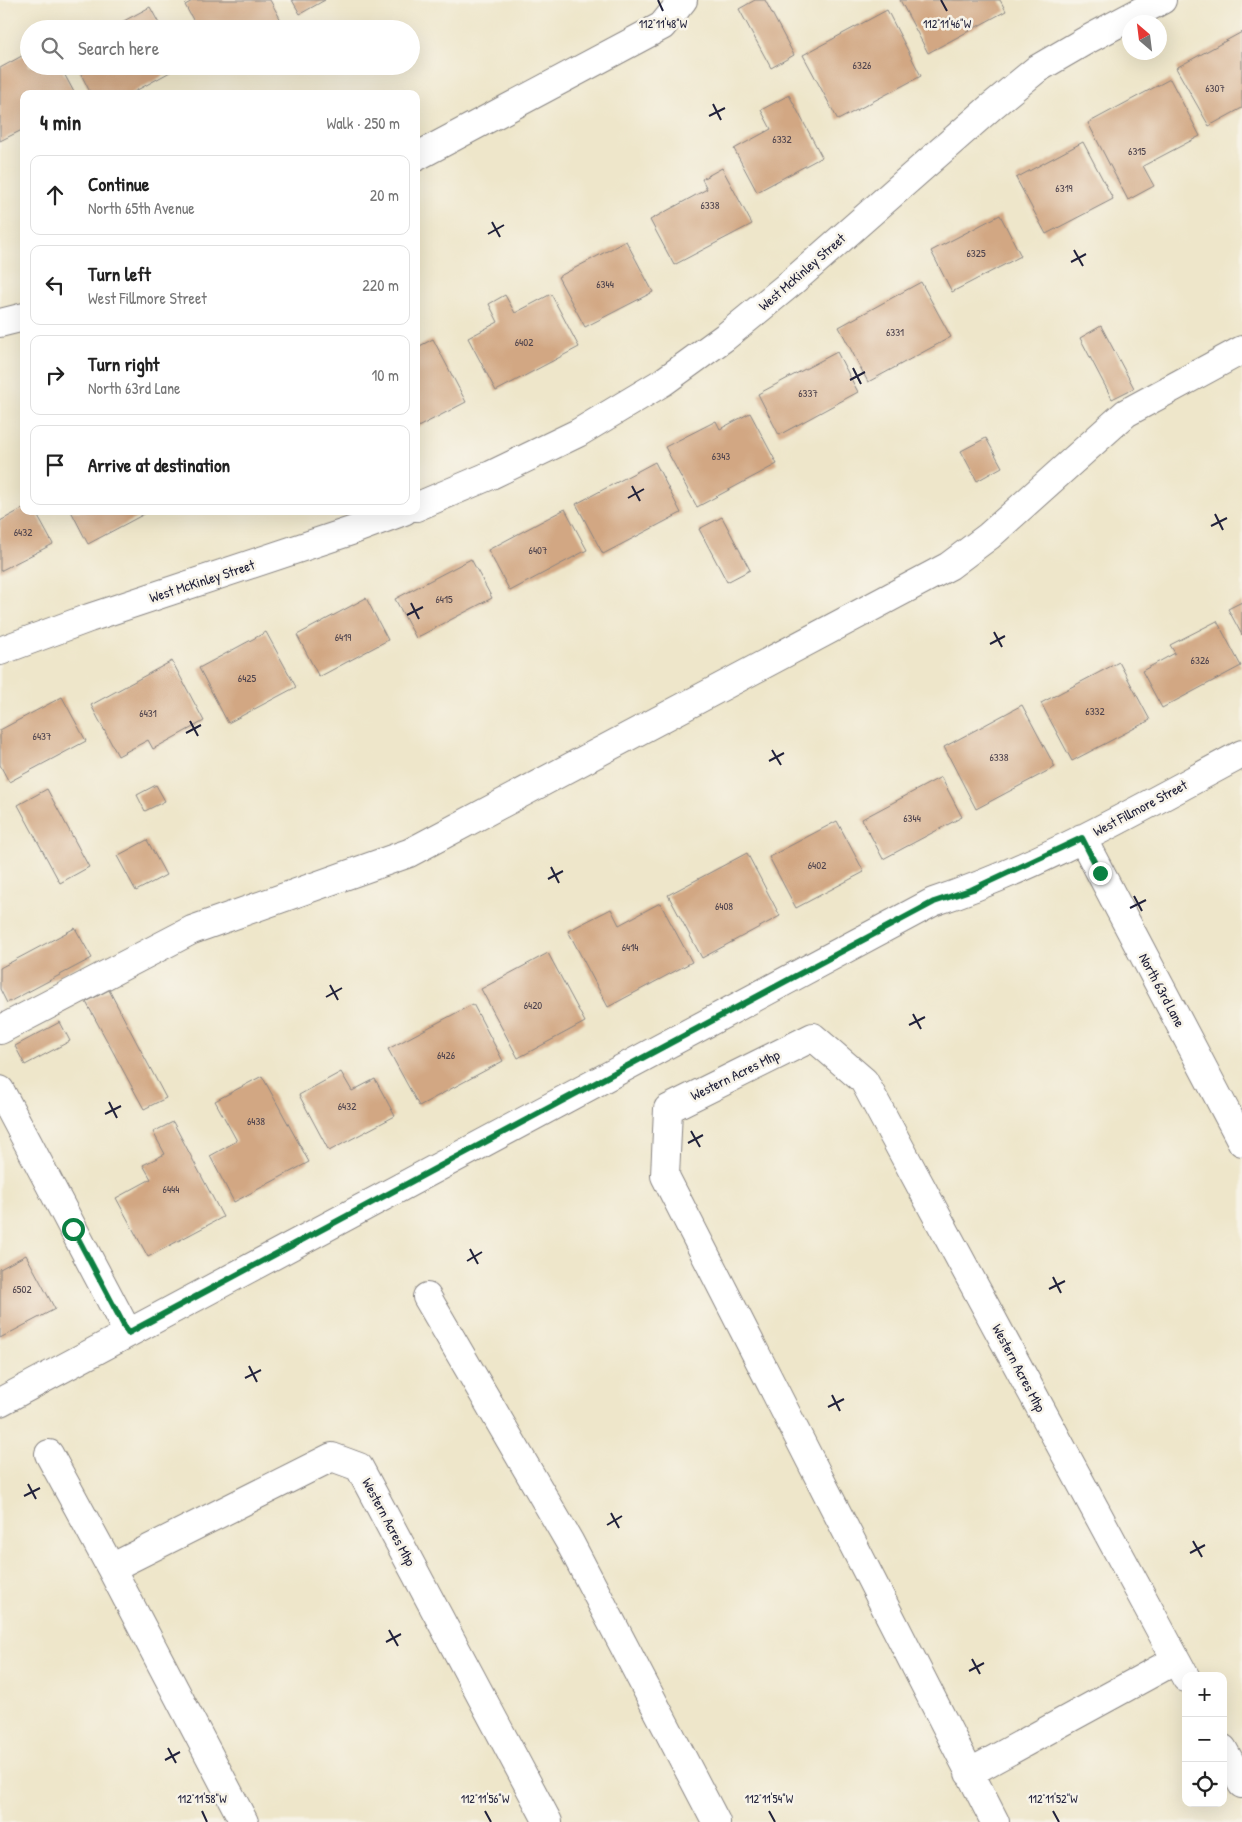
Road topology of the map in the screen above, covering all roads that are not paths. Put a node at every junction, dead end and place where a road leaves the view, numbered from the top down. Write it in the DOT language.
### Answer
graph roads {
  1 [pos="683,0"];
  2 [pos="1162,0"];
  3 [pos="420,155"];
  4 [pos="20,318"];
  5 [pos="0,323"];
  6 [pos="1242,350"];
  7 [pos="420,505"];
  8 [pos="393,515"];
  9 [pos="0,651"];
  10 [pos="1242,754"];
  11 [pos="1082,838"];
  12 [pos="0,1030"];
  13 [pos="0,1090"];
  14 [pos="1242,1142"];
  15 [pos="428,1297"];
  16 [pos="128,1333"];
  17 [pos="0,1402"];
  18 [pos="49,1454"];
  19 [pos="111,1568"];
  20 [pos="1181,1669"];
  21 [pos="1227,1756"];
  22 [pos="968,1772"];
  23 [pos="1242,1784"];
  24 [pos="244,1822"];
  25 [pos="548,1822"];
  26 [pos="716,1822"];
  27 [pos="995,1822"];
  1 -- 3 [label="street"];
  2 -- 7 [label="street, West McKinley Street"];
  4 -- 5 [label="street"];
  6 -- 12 [label="street"];
  8 -- 9 [label="street, West McKinley Street"];
  10 -- 11 [label="street, West Fillmore Street"];
  11 -- 14 [label="street, North 63rd Lane"];
  11 -- 16 [label="street, West Fillmore Street"];
  13 -- 16 [label="street"];
  15 -- 26 [label="street"];
  16 -- 17 [label="street, West Fillmore Street"];
  18 -- 19 [label="street"];
  19 -- 24 [label="street"];
  19 -- 25 [label="street, Western Acres Mhp"];
  20 -- 22 [label="street, Western Acres Mhp"];
  20 -- 22 [label="street, Western Acres Mhp"];
  21 -- 23 [label="street"];
  22 -- 27 [label="street, Western Acres Mhp"];
}
